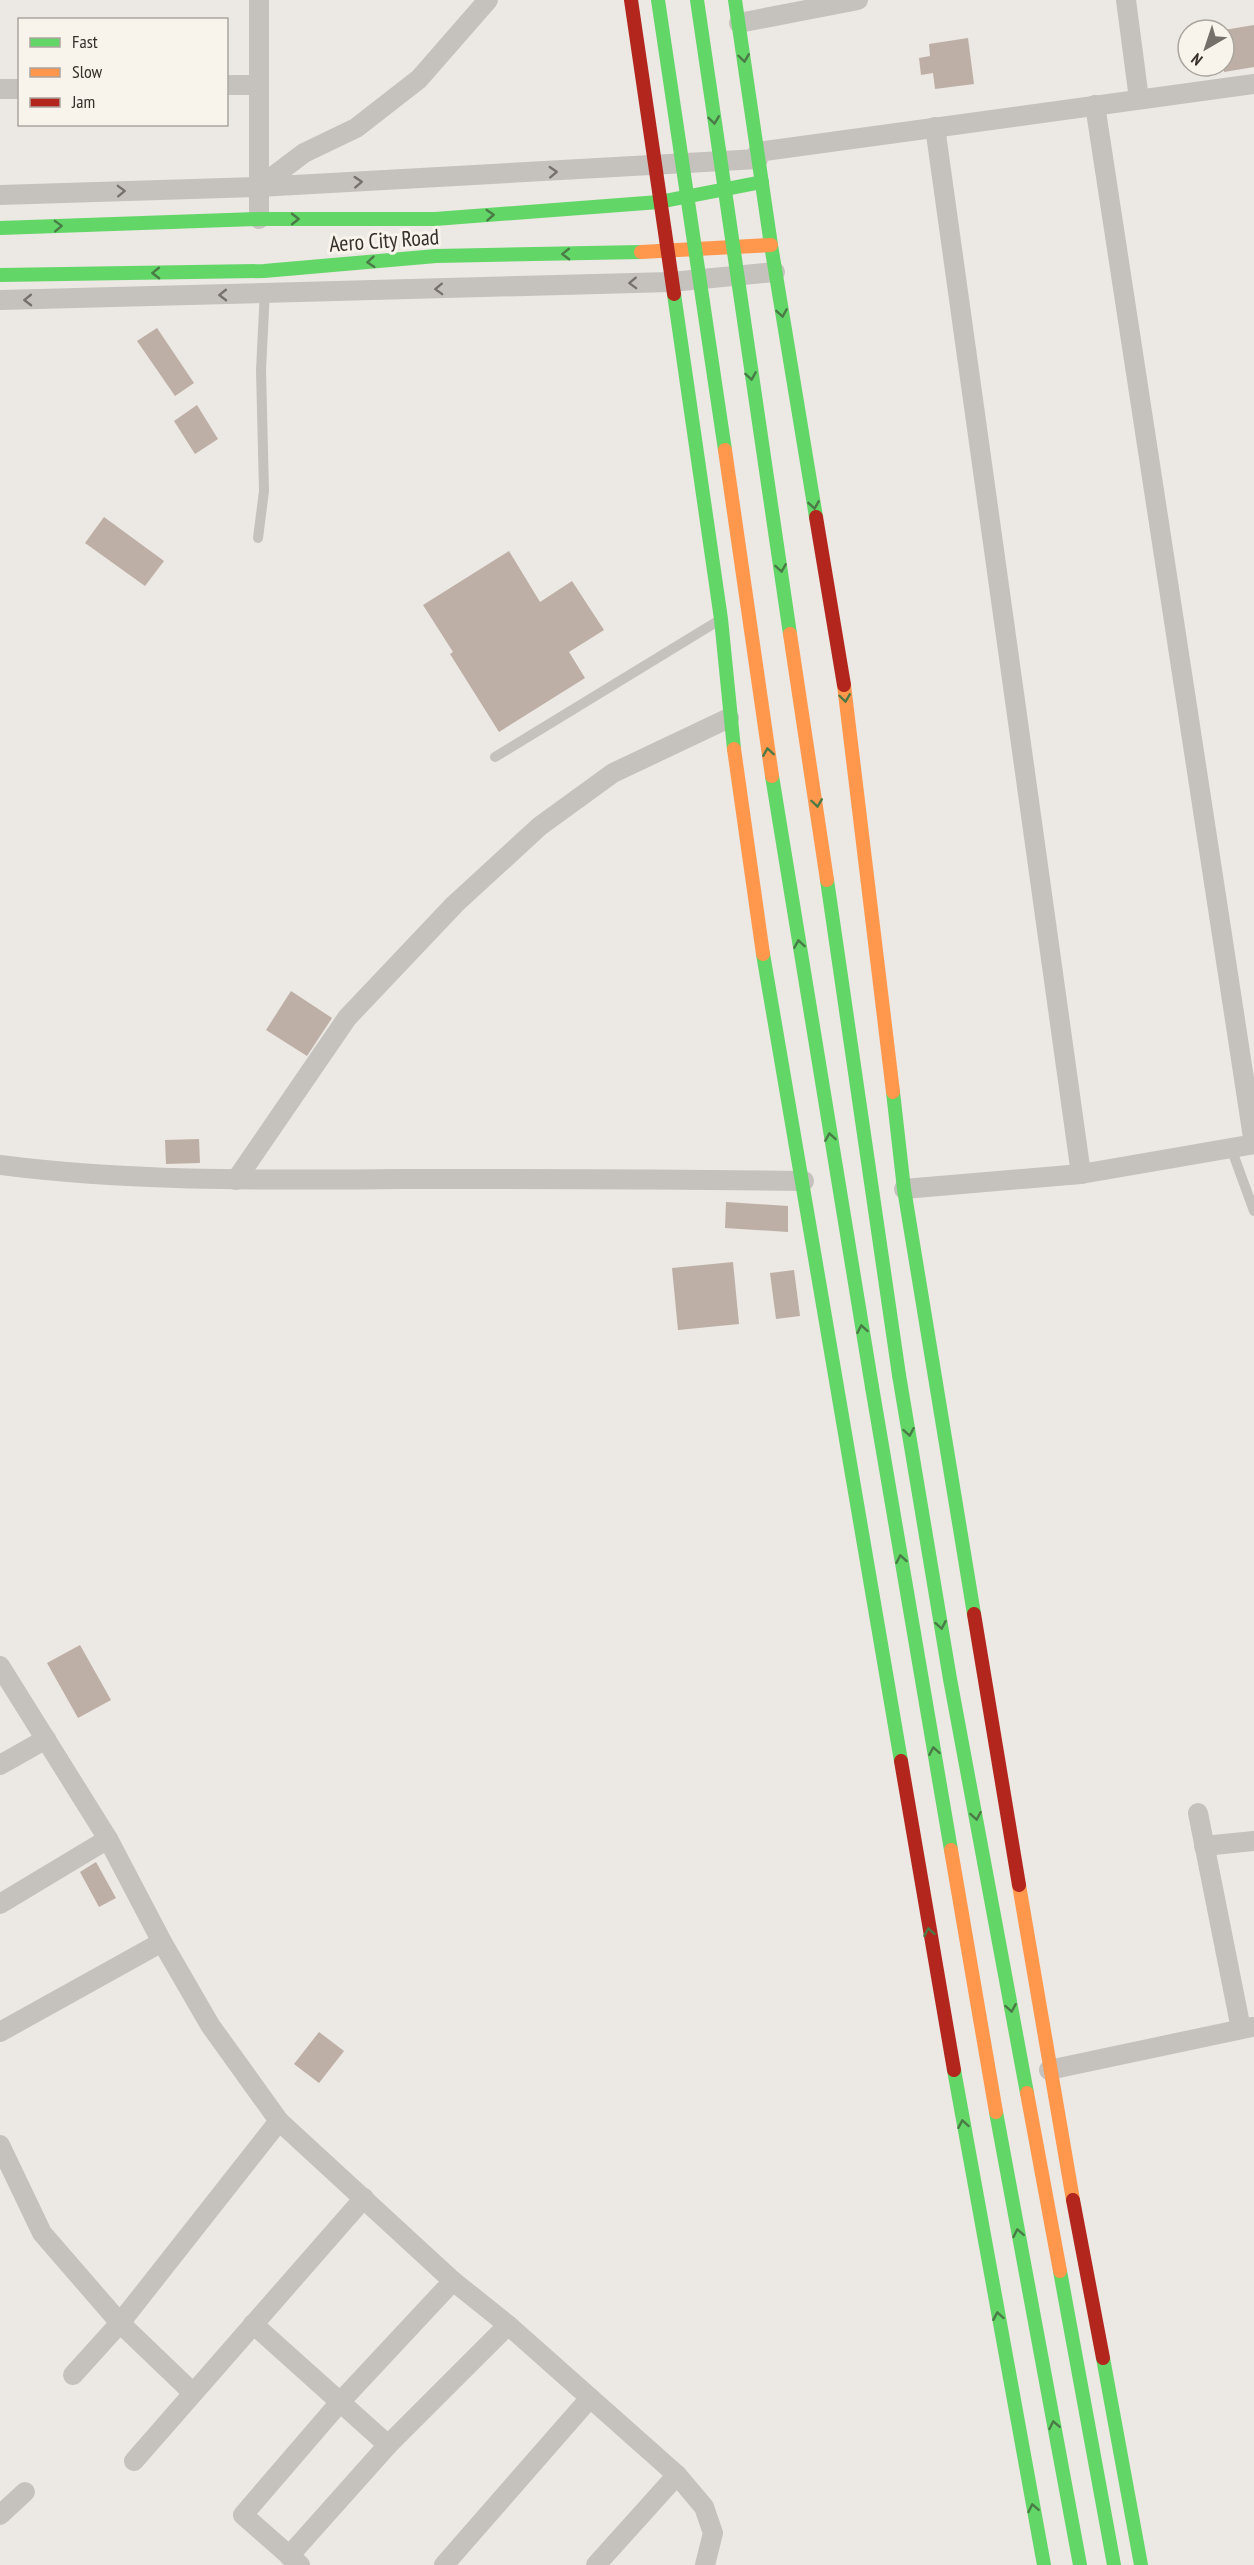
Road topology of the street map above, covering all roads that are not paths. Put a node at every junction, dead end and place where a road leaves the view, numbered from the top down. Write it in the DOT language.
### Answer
graph roads {
  1 [pos="259,0"];
  2 [pos="488,0"];
  3 [pos="631,0"];
  4 [pos="658,0"];
  5 [pos="697,0"];
  6 [pos="735,0"];
  7 [pos="858,0"];
  8 [pos="1126,0"];
  9 [pos="739,23"];
  10 [pos="1254,84"];
  11 [pos="228,85"];
  12 [pos="259,85"];
  13 [pos="18,88"];
  14 [pos="0,89"];
  15 [pos="1139,99"];
  16 [pos="1095,105"];
  17 [pos="935,127"];
  18 [pos="758,156"];
  19 [pos="655,166"];
  20 [pos="762,182"];
  21 [pos="259,187"];
  22 [pos="0,195"];
  23 [pos="659,202"];
  24 [pos="259,219"];
  25 [pos="0,228"];
  26 [pos="771,245"];
  27 [pos="667,252"];
  28 [pos="264,271"];
  29 [pos="776,272"];
  30 [pos="0,275"];
  31 [pos="671,282"];
  32 [pos="265,294"];
  33 [pos="0,300"];
  34 [pos="258,538"];
  35 [pos="721,619"];
  36 [pos="729,718"];
  37 [pos="495,757"];
  38 [pos="1254,1144"];
  39 [pos="1231,1148"];
  40 [pos="0,1165"];
  41 [pos="1081,1174"];
  42 [pos="236,1180"];
  43 [pos="804,1181"];
  44 [pos="904,1189"];
  45 [pos="1254,1211"];
  46 [pos="0,1666"];
  47 [pos="46,1739"];
  48 [pos="0,1765"];
  49 [pos="1198,1813"];
  50 [pos="108,1839"];
  51 [pos="1254,1841"];
  52 [pos="1204,1846"];
  53 [pos="0,1904"];
  54 [pos="162,1942"];
  55 [pos="1247,2028"];
  56 [pos="0,2032"];
  57 [pos="1049,2070"];
  58 [pos="279,2121"];
  59 [pos="0,2145"];
  60 [pos="364,2198"];
  61 [pos="453,2281"];
  62 [pos="120,2323"];
  63 [pos="253,2324"];
  64 [pos="508,2325"];
  65 [pos="74,2375"];
  66 [pos="193,2393"];
  67 [pos="590,2398"];
  68 [pos="341,2401"];
  69 [pos="388,2445"];
  70 [pos="134,2461"];
  71 [pos="677,2475"];
  72 [pos="25,2492"];
  73 [pos="0,2515"];
  74 [pos="294,2560"];
  75 [pos="444,2565"];
  76 [pos="596,2565"];
  77 [pos="705,2565"];
  78 [pos="1044,2565"];
  79 [pos="1080,2565"];
  80 [pos="1114,2565"];
  81 [pos="1141,2565"];
  1 -- 12 [label="street"];
  2 -- 21 [label="street"];
  3 -- 19 [label="main road"];
  79 -- 4 [label="main road, one-way, bridge"];
  5 -- 80 [label="main road, one-way, bridge"];
  6 -- 9 [label="main road"];
  7 -- 9 [label="street"];
  8 -- 15 [label="street"];
  9 -- 18 [label="main road, one-way"];
  10 -- 15 [label="street"];
  11 -- 12 [label="street"];
  12 -- 21 [label="street"];
  13 -- 14 [label="street"];
  15 -- 16 [label="street"];
  16 -- 17 [label="street"];
  16 -- 38 [label="street"];
  17 -- 18 [label="street"];
  17 -- 41 [label="street"];
  18 -- 19 [label="street"];
  18 -- 20 [label="main road"];
  21 -- 19 [label="street, one-way"];
  19 -- 23 [label="main road"];
  20 -- 23 [label="main road, Aero City Road"];
  20 -- 26 [label="main road"];
  22 -- 21 [label="street, one-way"];
  21 -- 24 [label="street"];
  24 -- 23 [label="main road, Aero City Road, one-way"];
  23 -- 27 [label="main road"];
  25 -- 24 [label="main road, Aero City Road, one-way"];
  26 -- 27 [label="main road, Aero City Road"];
  26 -- 29 [label="main road"];
  27 -- 28 [label="main road, Aero City Road, one-way"];
  27 -- 31 [label="main road"];
  28 -- 30 [label="main road, Aero City Road, one-way"];
  28 -- 32 [label="lane"];
  29 -- 31 [label="street"];
  29 -- 44 [label="main road, one-way"];
  31 -- 32 [label="street, one-way"];
  31 -- 35 [label="main road"];
  32 -- 33 [label="street, one-way"];
  32 -- 34 [label="lane"];
  35 -- 36 [label="main road"];
  35 -- 37 [label="lane"];
  36 -- 42 [label="street"];
  36 -- 43 [label="main road"];
  38 -- 39 [label="street"];
  39 -- 41 [label="street"];
  39 -- 45 [label="lane"];
  40 -- 42 [label="street"];
  41 -- 44 [label="street"];
  42 -- 43 [label="street"];
  78 -- 43 [label="main road, one-way"];
  44 -- 57 [label="main road"];
  46 -- 47 [label="street"];
  47 -- 48 [label="street"];
  47 -- 50 [label="street"];
  49 -- 52 [label="street"];
  50 -- 53 [label="street"];
  50 -- 54 [label="street"];
  51 -- 52 [label="street"];
  52 -- 55 [label="street"];
  54 -- 56 [label="street"];
  54 -- 58 [label="street"];
  55 -- 57 [label="street"];
  57 -- 81 [label="main road"];
  58 -- 60 [label="street"];
  58 -- 62 [label="street"];
  59 -- 62 [label="street"];
  60 -- 61 [label="street"];
  60 -- 63 [label="street"];
  61 -- 64 [label="street"];
  61 -- 68 [label="street"];
  62 -- 65 [label="street"];
  62 -- 66 [label="street"];
  63 -- 66 [label="street"];
  63 -- 68 [label="street"];
  64 -- 67 [label="street"];
  64 -- 69 [label="street"];
  66 -- 70 [label="street"];
  67 -- 71 [label="street"];
  67 -- 75 [label="street"];
  68 -- 69 [label="street"];
  68 -- 74 [label="street"];
  69 -- 74 [label="street"];
  71 -- 76 [label="street"];
  71 -- 77 [label="street"];
  72 -- 73 [label="street"];
}
